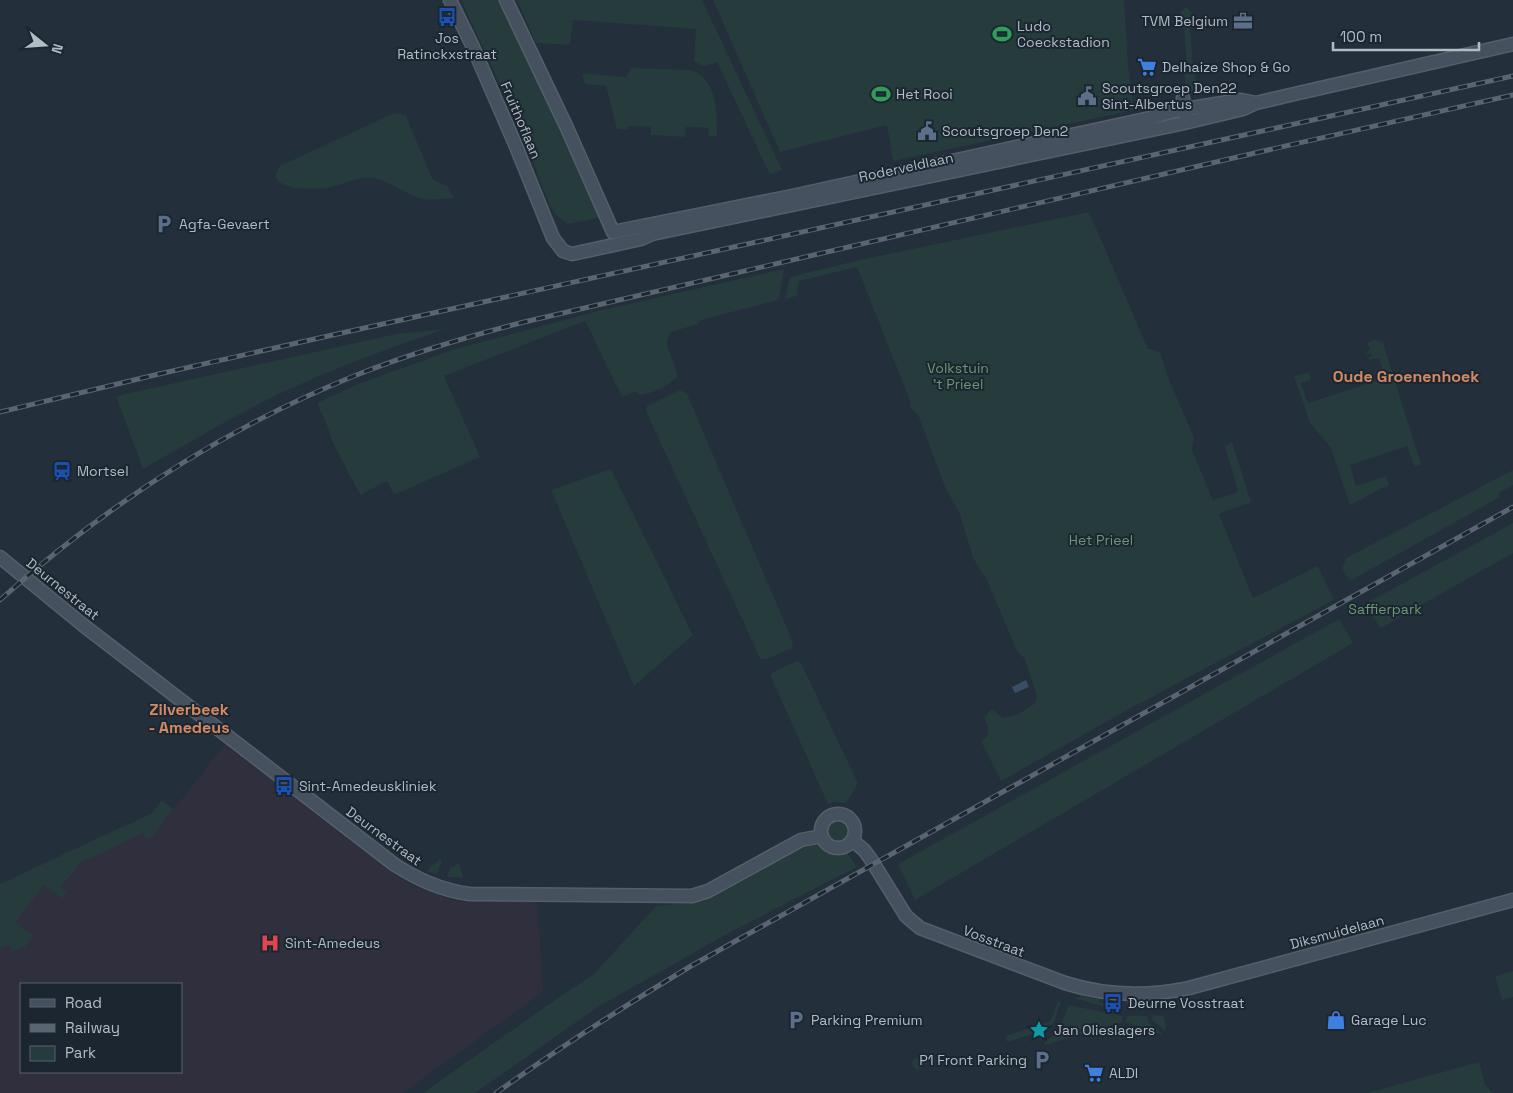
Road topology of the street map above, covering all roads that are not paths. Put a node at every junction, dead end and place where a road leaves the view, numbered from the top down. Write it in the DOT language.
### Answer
graph roads {
  1 [pos="450,0"];
  2 [pos="506,0"];
  3 [pos="1513,44"];
  4 [pos="1184,104"];
  5 [pos="1202,112"];
  6 [pos="1187,122"];
  7 [pos="563,251"];
  8 [pos="0,557"];
  9 [pos="822,836"];
  10 [pos="852,840"];
  11 [pos="1513,900"];
  12 [pos="1168,992"];
  1 -- 7 [label="street, Fruithoflaan"];
  2 -- 4 [label="street, Roderveldlaan"];
  3 -- 5 [label="street, Roderveldlaan"];
  4 -- 5 [label="street, Roderveldlaan"];
  4 -- 6 [label="street"];
  5 -- 6 [label="street, Roderveldlaan"];
  6 -- 7 [label="street, Roderveldlaan"];
  8 -- 9 [label="street, Deurnestraat"];
  9 -- 10 [label="street"];
  9 -- 10 [label="street"];
  10 -- 12 [label="street, Vosstraat"];
  11 -- 12 [label="street, Diksmuidelaan"];
}
